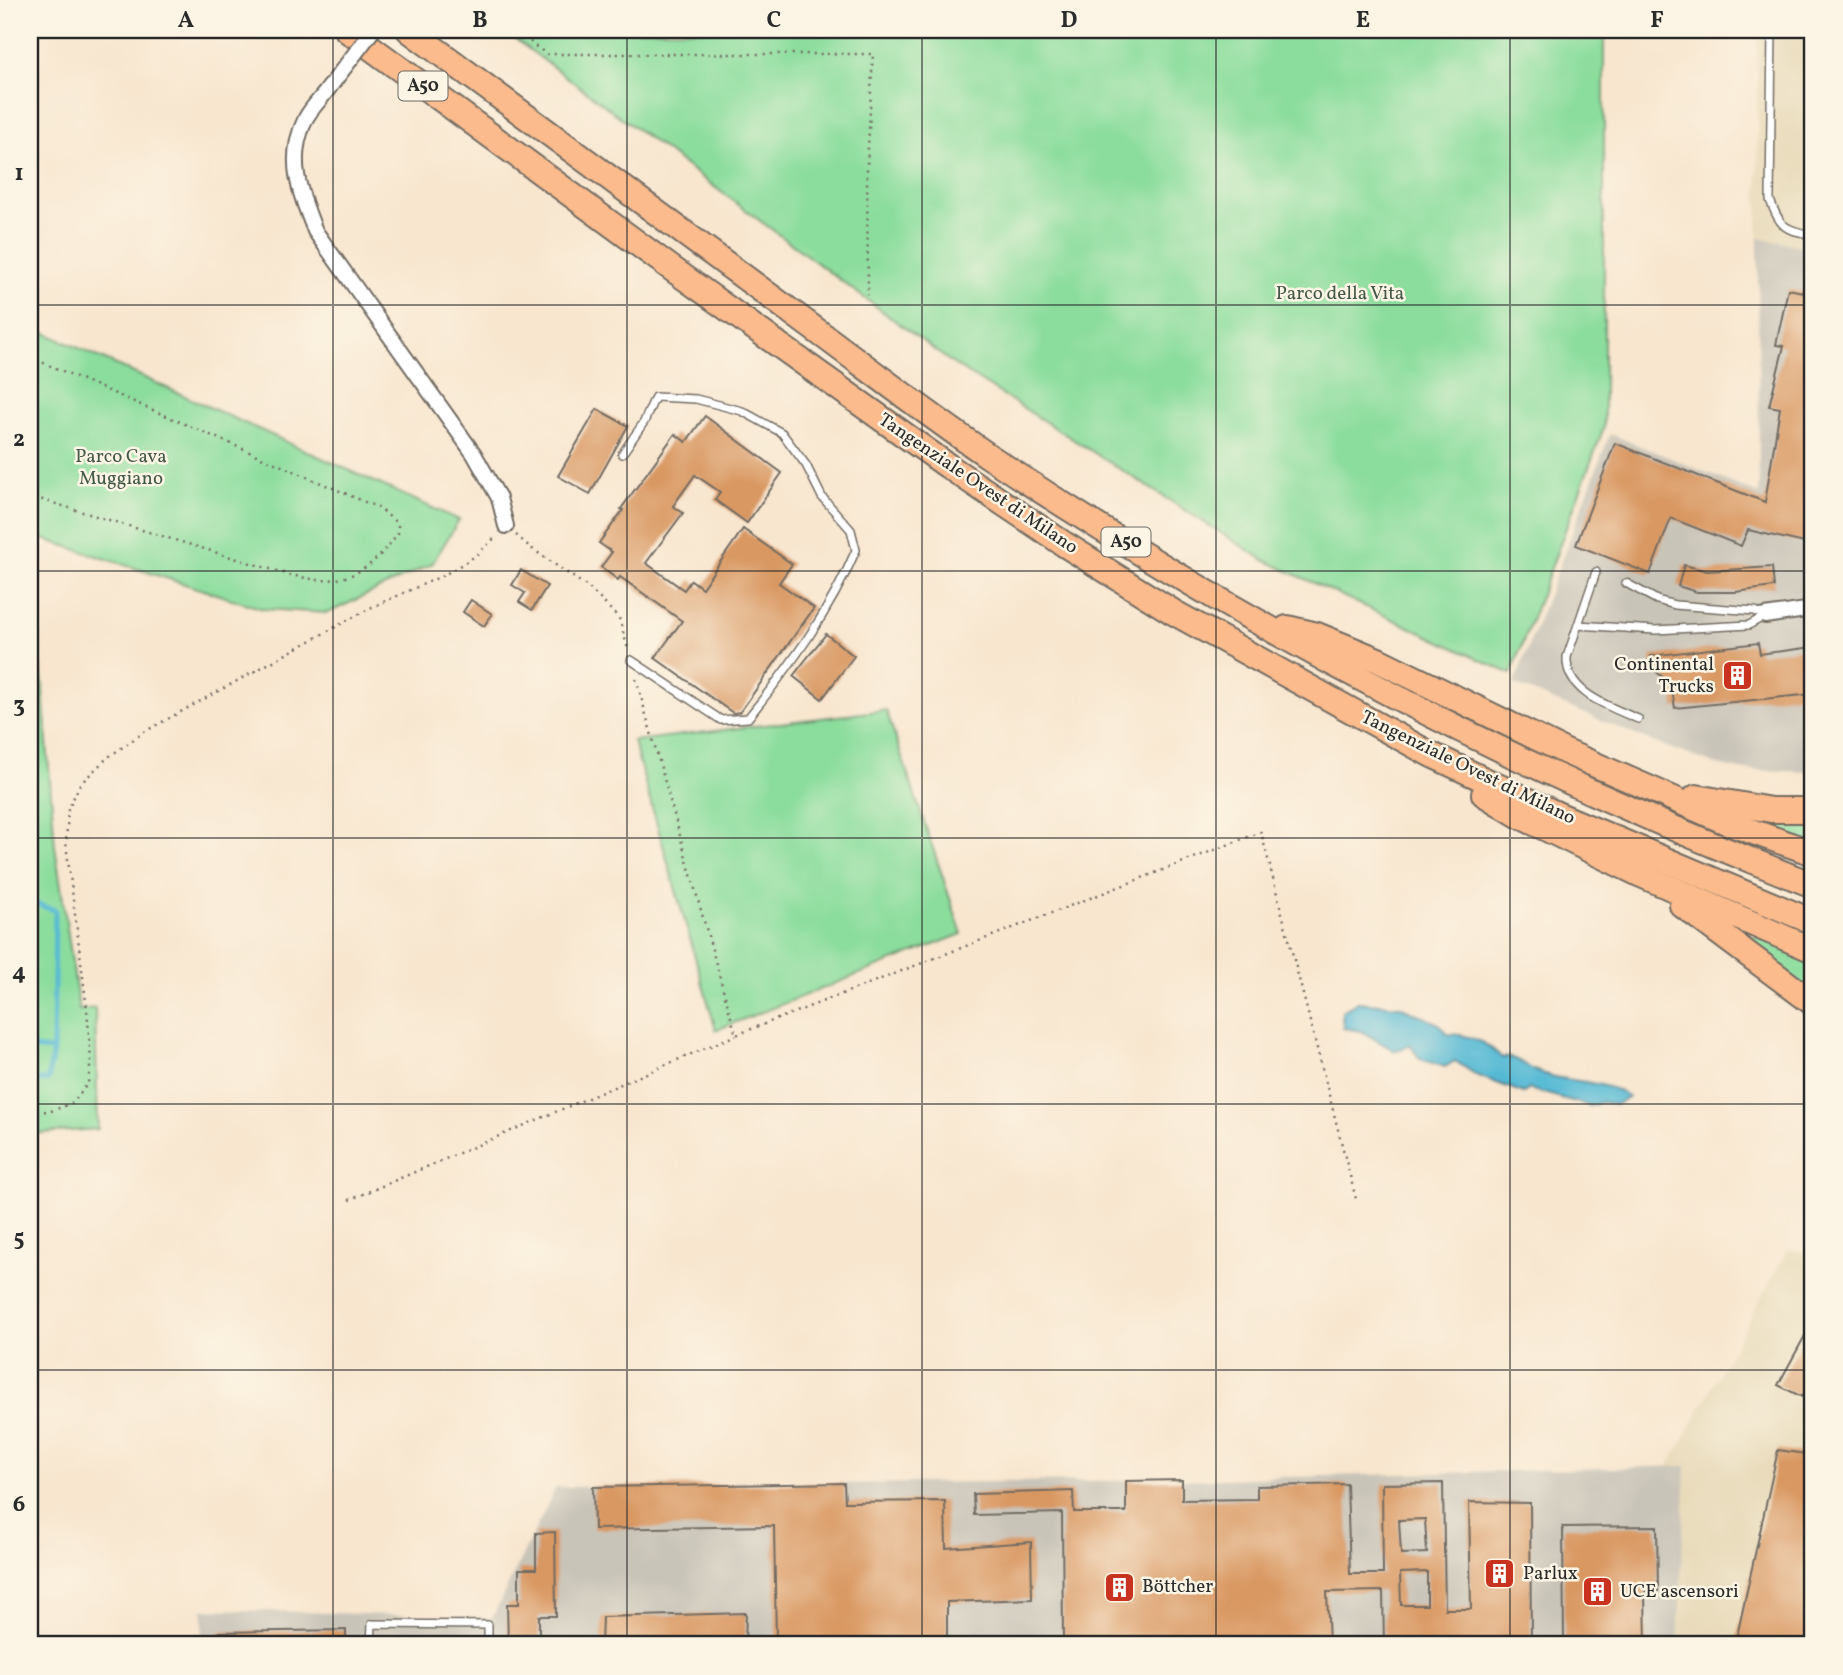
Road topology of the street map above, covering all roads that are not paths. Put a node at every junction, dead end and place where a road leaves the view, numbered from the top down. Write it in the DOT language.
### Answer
graph roads {
  1 [pos="347,30"];
  2 [pos="373,30"];
  3 [pos="409,30"];
  4 [pos="1772,30"];
  5 [pos="1813,235"];
  6 [pos="622,454"];
  7 [pos="506,526"];
  8 [pos="1596,572"];
  9 [pos="1626,583"];
  10 [pos="1813,609"];
  11 [pos="1765,616"];
  12 [pos="1255,620"];
  13 [pos="1578,625"];
  14 [pos="631,660"];
  15 [pos="1638,719"];
  16 [pos="1566,752"];
  17 [pos="1430,754"];
  18 [pos="1813,810"];
  19 [pos="1813,853"];
  20 [pos="1639,874"];
  21 [pos="1813,885"];
  22 [pos="1813,922"];
  23 [pos="1813,950"];
  24 [pos="1813,1003"];
  25 [pos="371,1645"];
  26 [pos="488,1645"];
  1 -- 17 [label="highway, Tangenziale Ovest di Milano / A50"];
  2 -- 7 [label="street, bridge"];
  3 -- 12 [label="highway, Tangenziale Ovest di Milano / A50"];
  4 -- 5 [label="lane"];
  6 -- 14 [label="lane"];
  8 -- 13 [label="lane"];
  9 -- 11 [label="lane"];
  10 -- 11 [label="street"];
  11 -- 13 [label="lane"];
  12 -- 16 [label="highway"];
  12 -- 21 [label="highway, Tangenziale Ovest di Milano / A50"];
  13 -- 15 [label="lane"];
  16 -- 18 [label="highway"];
  16 -- 19 [label="highway"];
  17 -- 20 [label="highway"];
  17 -- 22 [label="highway, Tangenziale Ovest di Milano / A50"];
  20 -- 23 [label="highway"];
  20 -- 24 [label="highway"];
  25 -- 26 [label="lane"];
}
